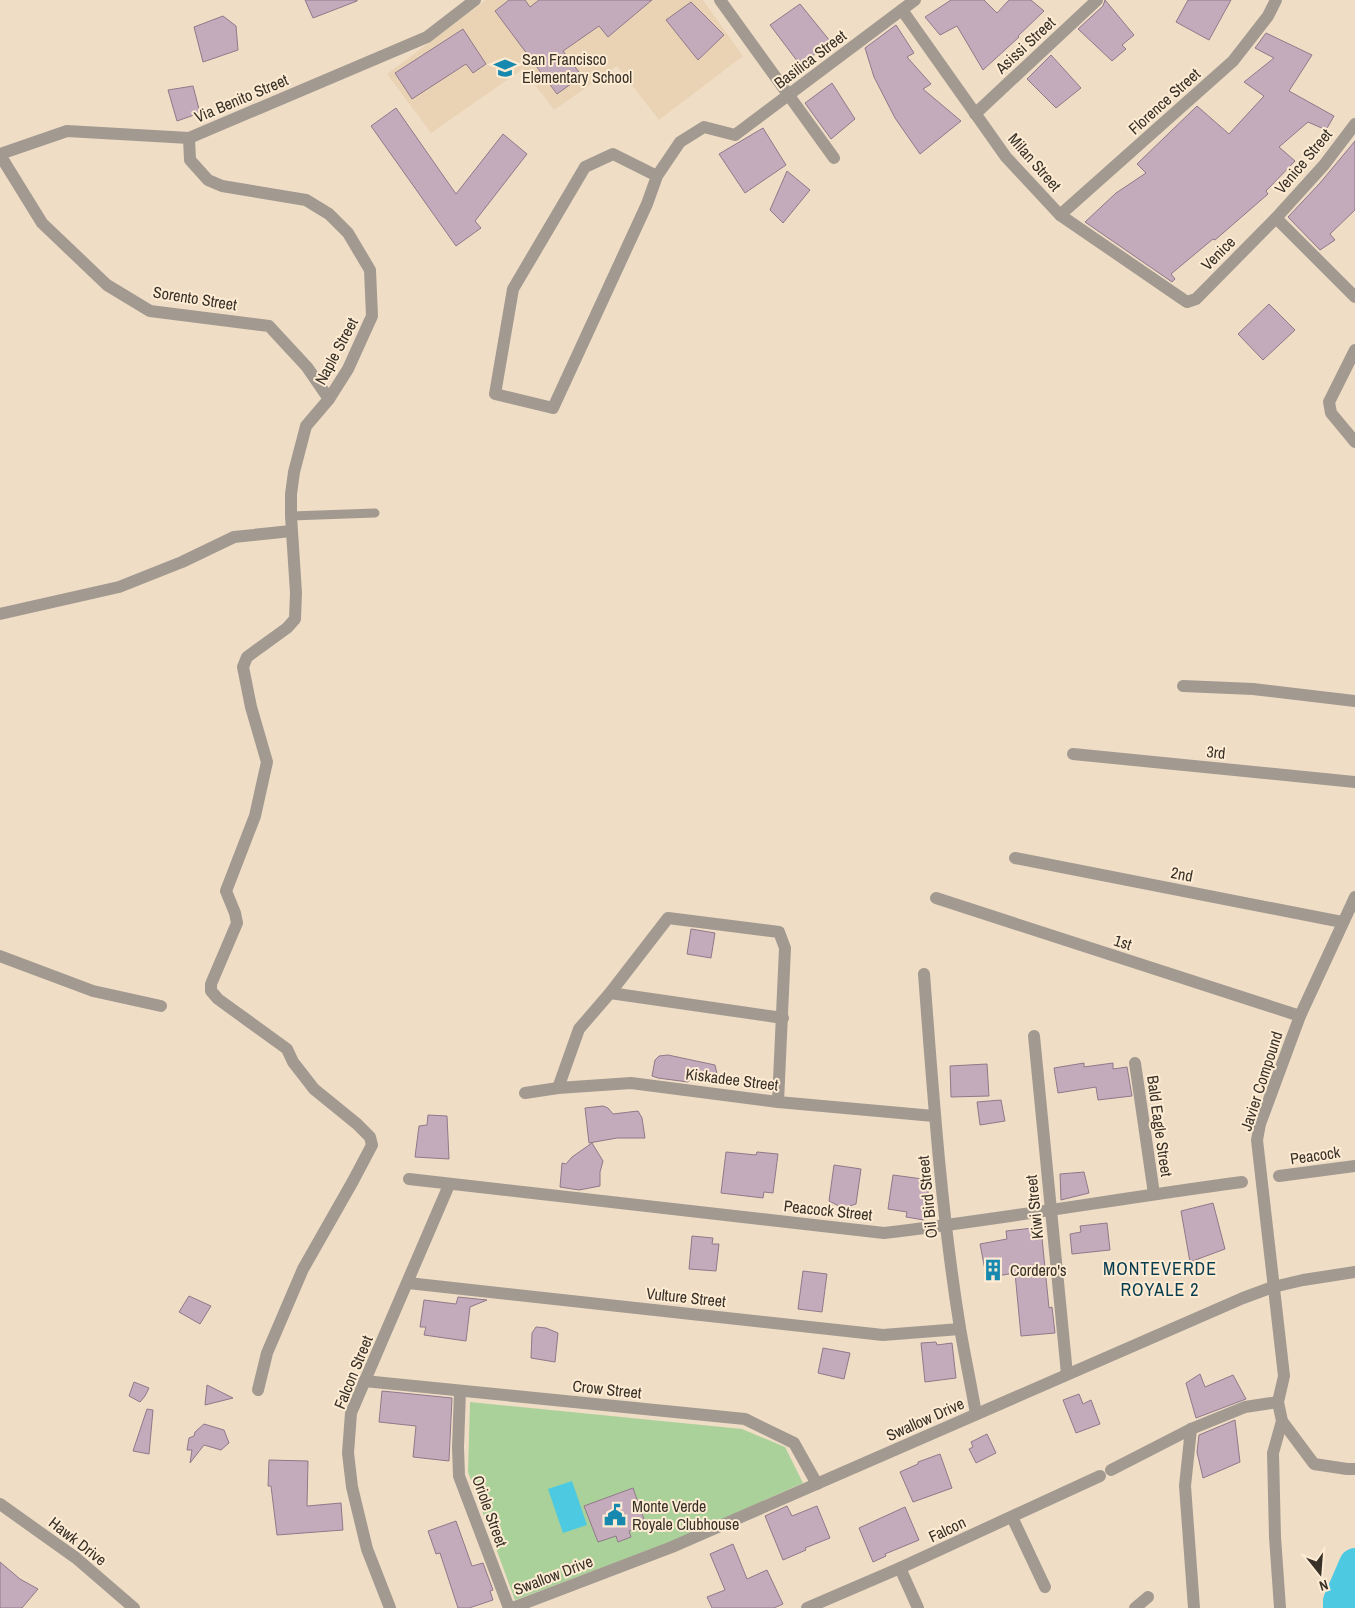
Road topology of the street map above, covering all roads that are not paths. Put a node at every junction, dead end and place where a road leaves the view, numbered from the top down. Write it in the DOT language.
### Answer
graph roads {
  1 [pos="475,0"];
  2 [pos="720,0"];
  3 [pos="915,0"];
  4 [pos="1097,0"];
  5 [pos="1276,0"];
  6 [pos="902,10"];
  7 [pos="790,95"];
  8 [pos="975,114"];
  9 [pos="1355,124"];
  10 [pos="189,138"];
  11 [pos="0,154"];
  12 [pos="834,158"];
  13 [pos="658,176"];
  14 [pos="1060,215"];
  15 [pos="1276,218"];
  16 [pos="1181,298"];
  17 [pos="1355,298"];
  18 [pos="1355,350"];
  19 [pos="329,399"];
  20 [pos="1355,442"];
  21 [pos="375,513"];
  22 [pos="291,516"];
  23 [pos="291,531"];
  24 [pos="0,614"];
  25 [pos="1183,686"];
  26 [pos="1355,701"];
  27 [pos="1073,754"];
  28 [pos="1355,782"];
  29 [pos="1015,858"];
  30 [pos="1355,897"];
  31 [pos="936,898"];
  32 [pos="1342,922"];
  33 [pos="0,956"];
  34 [pos="924,974"];
  35 [pos="610,993"];
  36 [pos="161,1006"];
  37 [pos="1300,1016"];
  38 [pos="783,1018"];
  39 [pos="1034,1036"];
  40 [pos="1135,1063"];
  41 [pos="558,1088"];
  42 [pos="525,1093"];
  43 [pos="778,1102"];
  44 [pos="934,1116"];
  45 [pos="1355,1166"];
  46 [pos="1279,1176"];
  47 [pos="409,1179"];
  48 [pos="1242,1182"];
  49 [pos="449,1185"];
  50 [pos="1154,1194"];
  51 [pos="1051,1210"];
  52 [pos="946,1226"];
  53 [pos="1355,1272"];
  54 [pos="408,1283"];
  55 [pos="1273,1287"];
  56 [pos="960,1329"];
  57 [pos="1068,1374"];
  58 [pos="364,1381"];
  59 [pos="258,1390"];
  60 [pos="460,1391"];
  61 [pos="1278,1402"];
  62 [pos="976,1414"];
  63 [pos="1282,1421"];
  64 [pos="1191,1429"];
  65 [pos="1355,1468"];
  66 [pos="817,1484"];
  67 [pos="0,1504"];
  68 [pos="1012,1517"];
  69 [pos="900,1568"];
  70 [pos="1045,1587"];
  71 [pos="1148,1597"];
  72 [pos="134,1608"];
  73 [pos="390,1608"];
  74 [pos="510,1608"];
  75 [pos="807,1608"];
  76 [pos="918,1608"];
  77 [pos="1135,1608"];
  78 [pos="1194,1608"];
  79 [pos="1280,1608"];
  1 -- 10 [label="street, Via Benito Street"];
  2 -- 7 [label="street"];
  3 -- 6 [label="street, Basilica Street"];
  4 -- 8 [label="street, Asissi Street"];
  5 -- 14 [label="street, Florence Street"];
  6 -- 7 [label="street, Basilica Street"];
  6 -- 8 [label="street, Milan Street"];
  7 -- 12 [label="street"];
  7 -- 13 [label="street, Basilica Street"];
  8 -- 14 [label="street, Milan Street"];
  9 -- 15 [label="street, Venice Street"];
  10 -- 11 [label="street, Via Benito Street"];
  10 -- 19 [label="street, Naple Street"];
  11 -- 19 [label="street, Sorento Street"];
  13 -- 13 [label="street, Basilica Street"];
  14 -- 16 [label="street, Milan Street"];
  15 -- 16 [label="street, Venice"];
  15 -- 17 [label="street"];
  18 -- 20 [label="street"];
  19 -- 22 [label="street, Naple Street"];
  21 -- 22 [label="lane"];
  22 -- 23 [label="street, Naple Street"];
  23 -- 24 [label="street"];
  23 -- 59 [label="street, Naple Street"];
  25 -- 26 [label="street"];
  27 -- 28 [label="street, 3rd"];
  29 -- 32 [label="street, 2nd"];
  30 -- 32 [label="street, Javier Compound"];
  31 -- 37 [label="street, 1st"];
  32 -- 37 [label="street, Javier Compound"];
  33 -- 36 [label="street"];
  34 -- 44 [label="street, Oil Bird Street"];
  35 -- 38 [label="street"];
  35 -- 38 [label="street"];
  35 -- 41 [label="street"];
  37 -- 55 [label="street, Javier Compound"];
  38 -- 43 [label="street"];
  39 -- 51 [label="street, Kiwi Street"];
  40 -- 50 [label="street, Bald Eagle Street"];
  41 -- 42 [label="street, Kiskadee Street"];
  41 -- 43 [label="street, Kiskadee Street"];
  43 -- 44 [label="street, Kiskadee Street"];
  44 -- 52 [label="street, Oil Bird Street"];
  45 -- 46 [label="street, Peacock"];
  47 -- 49 [label="street, Peacock Street"];
  48 -- 50 [label="street, Peacock Street"];
  49 -- 52 [label="street, Peacock Street"];
  49 -- 54 [label="street, Falcon Street"];
  50 -- 51 [label="street, Peacock Street"];
  51 -- 52 [label="street, Peacock Street"];
  51 -- 57 [label="street, Kiwi Street"];
  52 -- 56 [label="street, Oil Bird Street"];
  53 -- 55 [label="street, Swallow Drive"];
  54 -- 56 [label="street, Vulture Street"];
  54 -- 58 [label="street, Falcon Street"];
  55 -- 57 [label="street, Swallow Drive"];
  55 -- 61 [label="street, Javier Compound"];
  56 -- 62 [label="street, Oil Bird Street"];
  57 -- 62 [label="street, Swallow Drive"];
  58 -- 60 [label="street, Crow Street"];
  58 -- 73 [label="street, Falcon Street"];
  60 -- 66 [label="street, Crow Street"];
  60 -- 74 [label="street, Oriole Street"];
  61 -- 63 [label="street"];
  61 -- 64 [label="street, Falcon"];
  62 -- 66 [label="street, Swallow Drive"];
  63 -- 65 [label="street"];
  63 -- 79 [label="street"];
  64 -- 68 [label="street, Falcon"];
  64 -- 78 [label="street"];
  66 -- 74 [label="street, Swallow Drive"];
  67 -- 72 [label="street, Hawk Drive"];
  68 -- 69 [label="street, Falcon"];
  68 -- 70 [label="street"];
  69 -- 75 [label="street, Falcon"];
  69 -- 76 [label="street"];
  71 -- 77 [label="street"];
}
